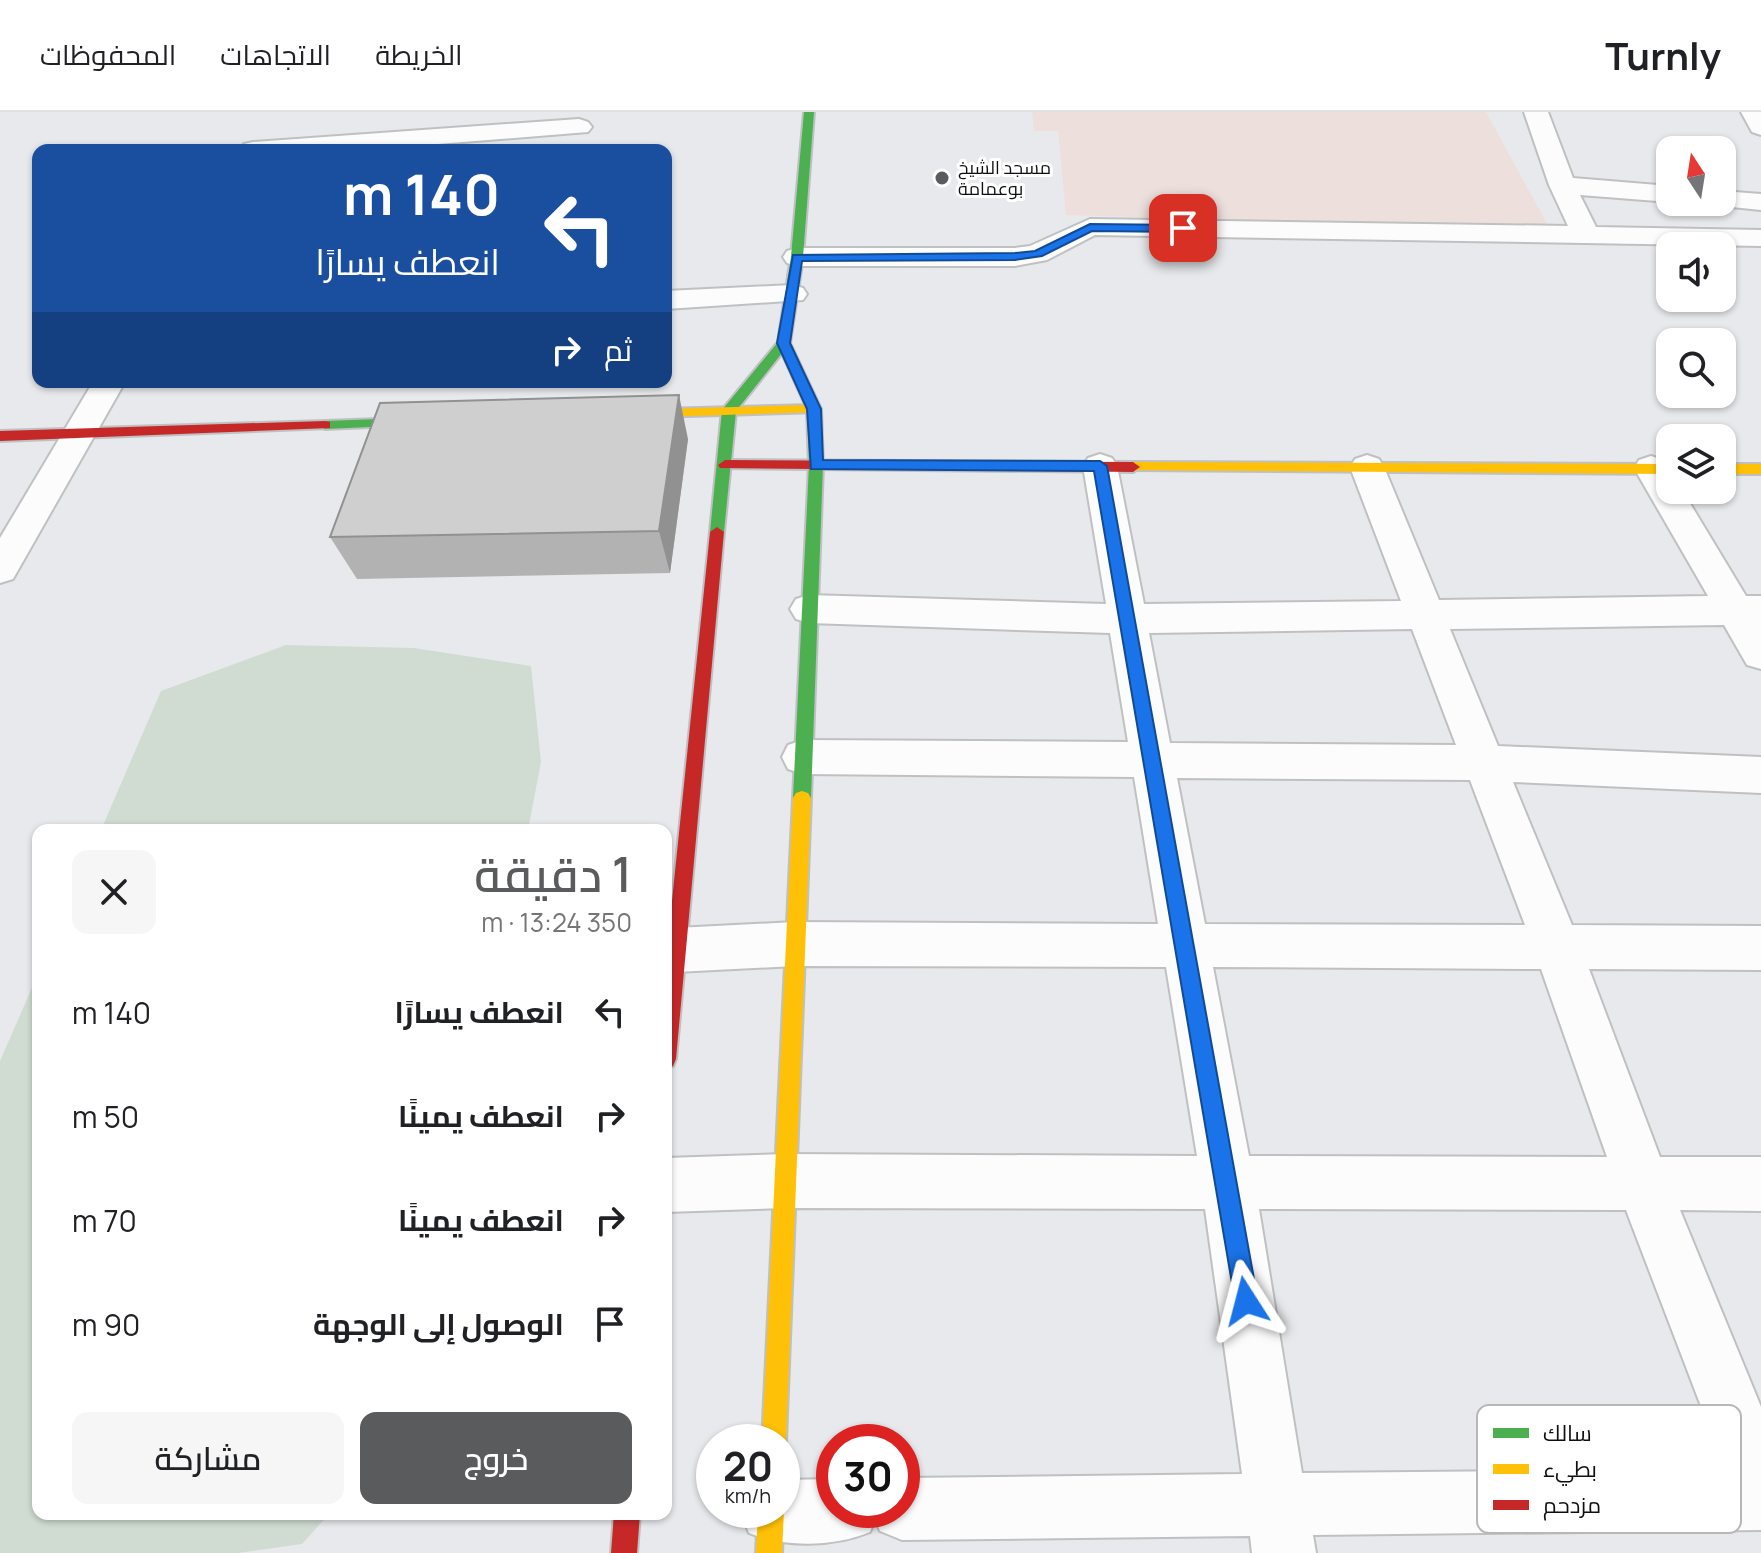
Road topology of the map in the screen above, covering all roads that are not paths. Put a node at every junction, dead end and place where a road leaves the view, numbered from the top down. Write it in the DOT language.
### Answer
graph roads {
  1 [pos="809,112"];
  2 [pos="1536,112"];
  3 [pos="1753,112"];
  4 [pos="1761,127"];
  5 [pos="579,130"];
  6 [pos="351,144"];
  7 [pos="1562,185"];
  8 [pos="1656,193"];
  9 [pos="1736,200"];
  10 [pos="1761,202"];
  11 [pos="1585,233"];
  12 [pos="1761,238"];
  13 [pos="797,257"];
  14 [pos="792,294"];
  15 [pos="672,300"];
  16 [pos="784,343"];
  17 [pos="105,388"];
  18 [pos="814,409"];
  19 [pos="729,410"];
  20 [pos="602,415"];
  21 [pos="458,420"];
  22 [pos="77,435"];
  23 [pos="0,436"];
  24 [pos="725,465"];
  25 [pos="816,465"];
  26 [pos="1100,466"];
  27 [pos="1367,467"];
  28 [pos="1656,468"];
  29 [pos="1736,469"];
  30 [pos="1761,469"];
  31 [pos="1682,504"];
  32 [pos="4,554"];
  33 [pos="809,609"];
  34 [pos="1748,610"];
  35 [pos="1426,616"];
  36 [pos="1127,619"];
  37 [pos="1761,654"];
  38 [pos="803,757"];
  39 [pos="1152,762"];
  40 [pos="1484,763"];
  41 [pos="1761,775"];
  42 [pos="795,944"];
  43 [pos="1184,946"];
  44 [pos="1557,947"];
  45 [pos="1761,948"];
  46 [pos="676,950"];
  47 [pos="672,994"];
  48 [pos="785,1181"];
  49 [pos="1228,1184"];
  50 [pos="1643,1184"];
  51 [pos="1761,1184"];
  52 [pos="672,1185"];
  53 [pos="1731,1405"];
  54 [pos="775,1424"];
  55 [pos="1741,1431"];
  56 [pos="1761,1482"];
  57 [pos="1761,1499"];
  58 [pos="1741,1500"];
  59 [pos="920,1510"];
  60 [pos="1477,1517"];
  61 [pos="627,1520"];
  62 [pos="770,1528"];
  63 [pos="1282,1529"];
  64 [pos="624,1553"];
  65 [pos="769,1553"];
  1 -- 13 [label="street"];
  2 -- 7 [label="street"];
  3 -- 4 [label="street"];
  5 -- 6 [label="street"];
  7 -- 8 [label="street"];
  7 -- 11 [label="street"];
  9 -- 10 [label="street"];
  11 -- 12 [label="street"];
  11 -- 13 [label="street"];
  13 -- 14 [label="street"];
  14 -- 15 [label="street"];
  14 -- 16 [label="street"];
  16 -- 18 [label="street"];
  16 -- 19 [label="street"];
  17 -- 22 [label="street"];
  18 -- 19 [label="street"];
  18 -- 25 [label="street"];
  19 -- 20 [label="street"];
  19 -- 24 [label="street"];
  21 -- 22 [label="street"];
  22 -- 23 [label="street"];
  22 -- 32 [label="street"];
  24 -- 25 [label="street"];
  24 -- 46 [label="street"];
  25 -- 26 [label="street"];
  25 -- 33 [label="street"];
  26 -- 27 [label="street"];
  26 -- 36 [label="street"];
  27 -- 28 [label="street"];
  27 -- 35 [label="street"];
  29 -- 30 [label="street"];
  31 -- 34 [label="street"];
  33 -- 36 [label="street"];
  33 -- 38 [label="street"];
  34 -- 35 [label="street"];
  34 -- 37 [label="street"];
  35 -- 36 [label="street"];
  35 -- 40 [label="street"];
  36 -- 39 [label="street"];
  38 -- 39 [label="street"];
  38 -- 42 [label="street"];
  39 -- 40 [label="street"];
  39 -- 43 [label="street"];
  40 -- 41 [label="street"];
  40 -- 44 [label="street"];
  42 -- 43 [label="street"];
  42 -- 46 [label="street"];
  42 -- 48 [label="street"];
  43 -- 44 [label="street"];
  43 -- 49 [label="street"];
  44 -- 45 [label="street"];
  44 -- 50 [label="street"];
  46 -- 47 [label="street"];
  48 -- 49 [label="street"];
  48 -- 52 [label="street"];
  48 -- 54 [label="street"];
  49 -- 50 [label="street"];
  49 -- 63 [label="street"];
  50 -- 51 [label="street"];
  50 -- 53 [label="street"];
  55 -- 56 [label="street"];
  57 -- 58 [label="street"];
  59 -- 63 [label="street"];
  60 -- 63 [label="street"];
  61 -- 64 [label="street"];
  62 -- 65 [label="street"];
}
